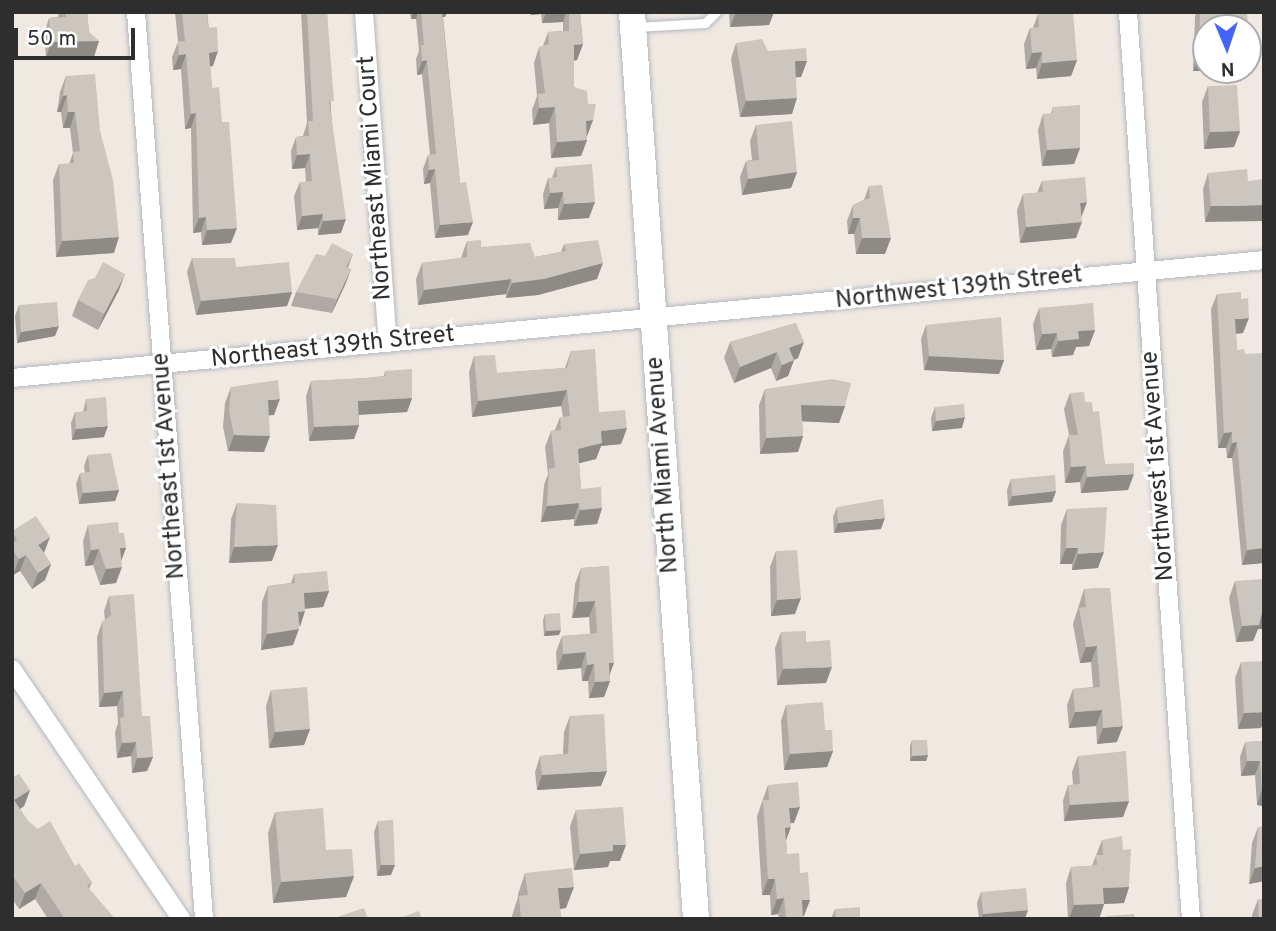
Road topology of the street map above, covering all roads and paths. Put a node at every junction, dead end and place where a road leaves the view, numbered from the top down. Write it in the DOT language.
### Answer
graph roads {
  1 [pos="136,12"];
  2 [pos="364,12"];
  3 [pos="716,12"];
  4 [pos="1128,12"];
  5 [pos="632,20"];
  6 [pos="1264,260"];
  7 [pos="1146,271"];
  8 [pos="654,318"];
  9 [pos="388,343"];
  10 [pos="162,365"];
  11 [pos="12,378"];
  12 [pos="12,669"];
  13 [pos="181,919"];
  14 [pos="204,919"];
  15 [pos="696,919"];
  16 [pos="1191,919"];
  1 -- 10 [label="street, Northeast 1st Avenue"];
  2 -- 9 [label="street, Northeast Miami Court"];
  3 -- 5 [label="lane"];
  4 -- 7 [label="street, Northwest 1st Avenue"];
  5 -- 8 [label="street, North Miami Avenue"];
  6 -- 7 [label="street, Northwest 139th Street"];
  7 -- 8 [label="street, Northwest 139th Street"];
  7 -- 16 [label="street, Northwest 1st Avenue"];
  8 -- 9 [label="street, Northeast 139th Street"];
  8 -- 15 [label="street, North Miami Avenue"];
  9 -- 10 [label="street, Northeast 139th Street"];
  10 -- 11 [label="street, Northeast 139th Street"];
  10 -- 14 [label="street, Northeast 1st Avenue"];
  12 -- 13 [label="street"];
}
